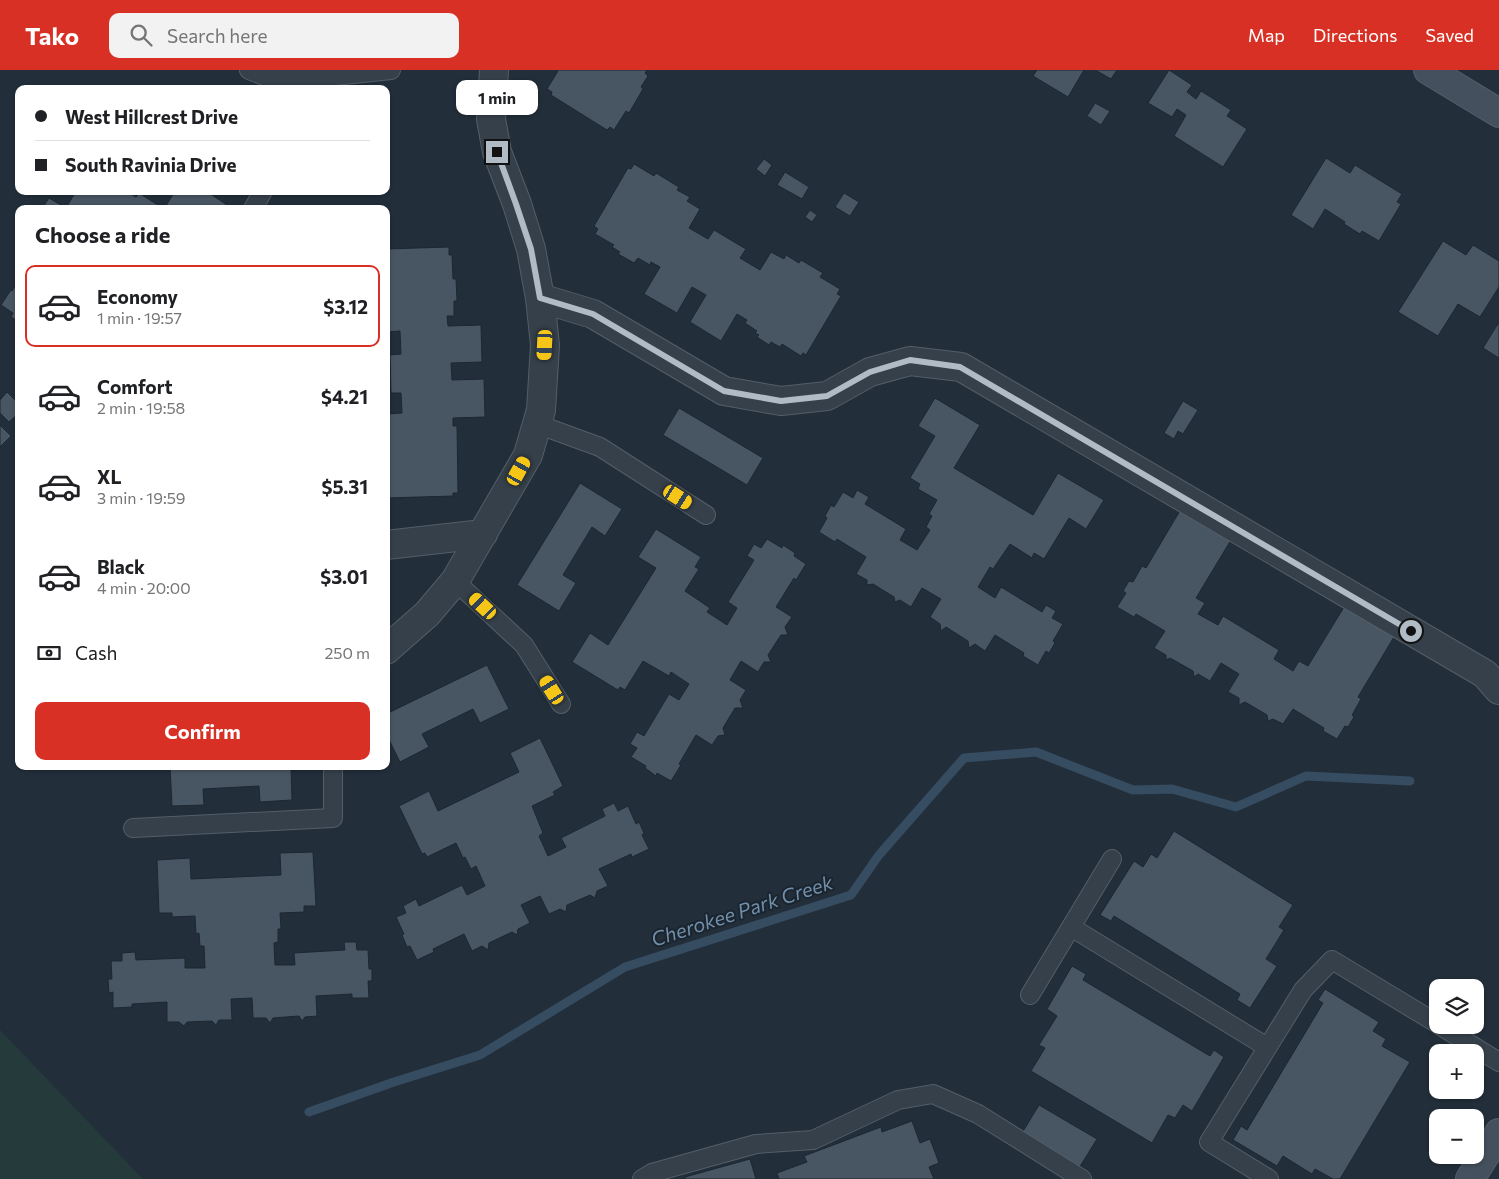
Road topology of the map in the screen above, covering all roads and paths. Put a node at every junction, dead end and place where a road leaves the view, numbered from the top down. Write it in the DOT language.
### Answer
graph roads {
  1 [pos="249,70"];
  2 [pos="391,70"];
  3 [pos="494,70"];
  4 [pos="1428,70"];
  5 [pos="313,84"];
  6 [pos="1499,112"];
  7 [pos="540,298"];
  8 [pos="537,424"];
  9 [pos="706,515"];
  10 [pos="484,534"];
  11 [pos="390,545"];
  12 [pos="455,581"];
  13 [pos="390,646"];
  14 [pos="1499,690"];
  15 [pos="561,704"];
  16 [pos="333,770"];
  17 [pos="133,828"];
  18 [pos="1112,859"];
  19 [pos="1071,926"];
  20 [pos="1030,995"];
  21 [pos="1429,1019"];
  22 [pos="1454,1034"];
  23 [pos="1267,1047"];
  24 [pos="1499,1062"];
  25 [pos="1499,1133"];
  26 [pos="1054,1170"];
  27 [pos="642,1179"];
  28 [pos="1082,1179"];
  29 [pos="1269,1179"];
  30 [pos="1470,1179"];
  1 -- 5 [label="lane"];
  2 -- 5 [label="lane"];
  3 -- 7 [label="street"];
  4 -- 6 [label="street"];
  7 -- 8 [label="street"];
  7 -- 14 [label="street"];
  8 -- 9 [label="lane"];
  8 -- 10 [label="street"];
  10 -- 11 [label="street"];
  10 -- 12 [label="street"];
  12 -- 13 [label="street"];
  12 -- 15 [label="lane"];
  16 -- 17 [label="lane"];
  18 -- 19 [label="lane"];
  19 -- 20 [label="lane"];
  19 -- 23 [label="lane"];
  21 -- 23 [label="lane"];
  22 -- 24 [label="lane"];
  23 -- 29 [label="lane"];
  25 -- 30 [label="street"];
  26 -- 27 [label="lane"];
  26 -- 28 [label="lane"];
}
